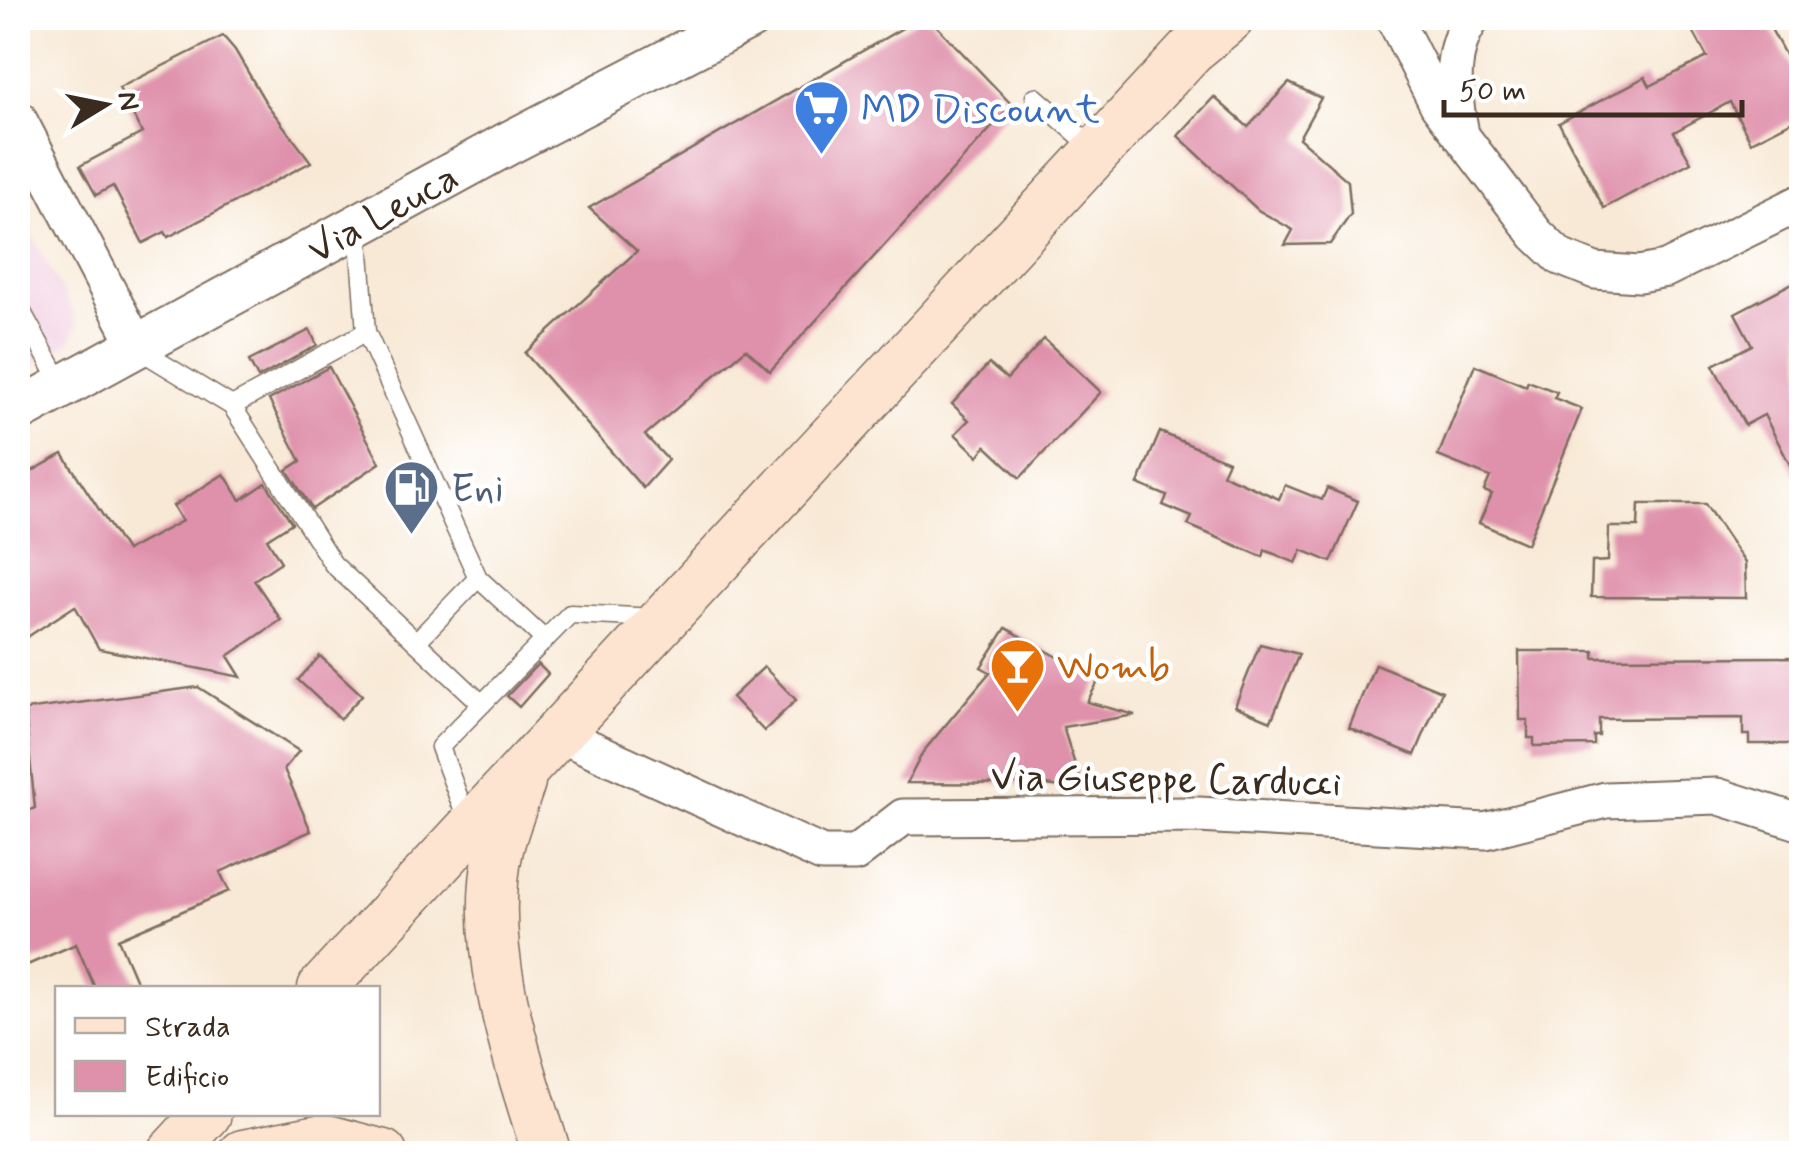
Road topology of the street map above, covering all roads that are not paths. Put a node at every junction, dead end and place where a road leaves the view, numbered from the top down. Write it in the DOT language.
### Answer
graph roads {
  1 [pos="750,18"];
  2 [pos="1230,18"];
  3 [pos="1394,18"];
  4 [pos="1472,18"];
  5 [pos="1201,34"];
  6 [pos="1035,97"];
  7 [pos="18,118"];
  8 [pos="1461,134"];
  9 [pos="1097,151"];
  10 [pos="1802,202"];
  11 [pos="358,226"];
  12 [pos="18,305"];
  13 [pos="366,332"];
  14 [pos="138,348"];
  15 [pos="63,387"];
  16 [pos="232,406"];
  17 [pos="18,411"];
  18 [pos="478,578"];
  19 [pos="664,618"];
  20 [pos="545,640"];
  21 [pos="416,642"];
  22 [pos="482,704"];
  23 [pos="559,734"];
  24 [pos="524,773"];
  25 [pos="1802,823"];
  26 [pos="470,828"];
  27 [pos="324,986"];
  28 [pos="205,1116"];
  29 [pos="170,1154"];
  30 [pos="243,1154"];
  31 [pos="383,1154"];
  32 [pos="547,1154"];
  1 -- 11 [label="street, Via Leuca"];
  2 -- 5 [label="main road"];
  3 -- 8 [label="street"];
  4 -- 8 [label="street"];
  5 -- 9 [label="main road"];
  6 -- 9 [label="lane"];
  7 -- 14 [label="street"];
  8 -- 10 [label="street"];
  9 -- 19 [label="main road"];
  11 -- 13 [label="lane"];
  11 -- 14 [label="street, Via Leuca"];
  12 -- 15 [label="lane"];
  13 -- 16 [label="lane"];
  13 -- 18 [label="lane"];
  14 -- 15 [label="street, Via Leuca"];
  14 -- 16 [label="lane"];
  15 -- 17 [label="street, Via Leuca"];
  16 -- 21 [label="lane"];
  18 -- 20 [label="lane"];
  18 -- 21 [label="lane"];
  19 -- 20 [label="lane"];
  19 -- 23 [label="main road"];
  20 -- 22 [label="lane"];
  21 -- 22 [label="lane"];
  22 -- 26 [label="lane"];
  23 -- 24 [label="main road"];
  23 -- 25 [label="street, Via Giuseppe Carducci"];
  24 -- 26 [label="main road"];
  24 -- 32 [label="main road"];
  26 -- 27 [label="main road"];
  28 -- 29 [label="main road"];
  30 -- 31 [label="main road"];
}
